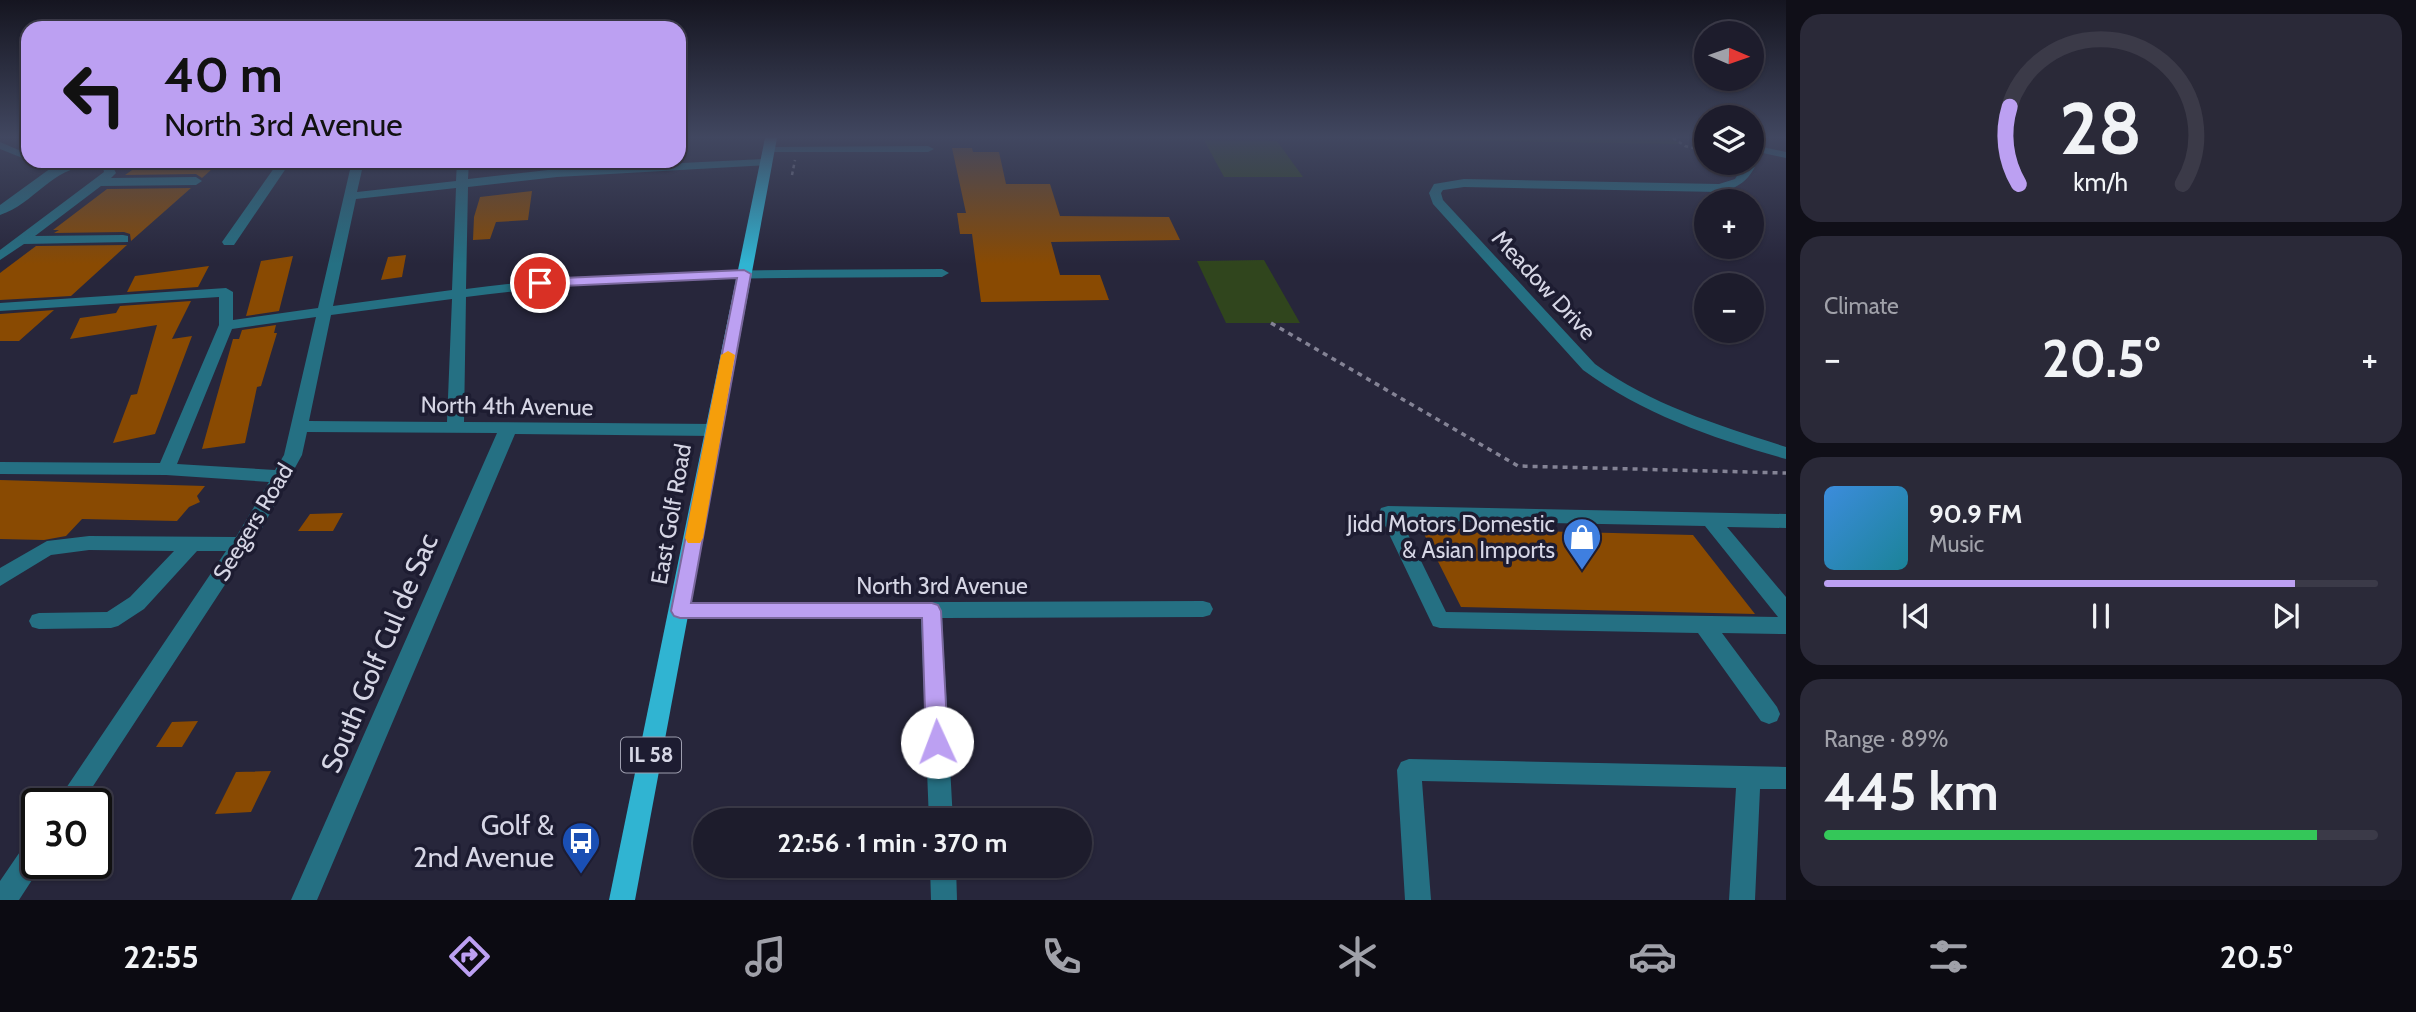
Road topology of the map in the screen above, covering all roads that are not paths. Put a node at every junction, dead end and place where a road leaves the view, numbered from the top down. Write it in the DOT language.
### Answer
graph roads {
  1 [pos="43,180"];
  2 [pos="101,180"];
  3 [pos="272,180"];
  4 [pos="355,180"];
  5 [pos="483,180"];
  6 [pos="763,180"];
  7 [pos="1743,180"];
  8 [pos="196,181"];
  9 [pos="99,182"];
  10 [pos="462,182"];
  11 [pos="352,196"];
  12 [pos="0,211"];
  13 [pos="123,239"];
  14 [pos="21,240"];
  15 [pos="229,242"];
  16 [pos="0,256"];
  17 [pos="942,273"];
  18 [pos="744,274"];
  19 [pos="458,294"];
  20 [pos="0,307"];
  21 [pos="327,310"];
  22 [pos="226,325"];
  23 [pos="300,426"];
  24 [pos="455,428"];
  25 [pos="508,429"];
  26 [pos="713,430"];
  27 [pos="1786,453"];
  28 [pos="0,468"];
  29 [pos="166,469"];
  30 [pos="282,477"];
  31 [pos="1711,520"];
  32 [pos="1786,521"];
  33 [pos="192,544"];
  34 [pos="241,544"];
  35 [pos="0,578"];
  36 [pos="1203,609"];
  37 [pos="680,611"];
  38 [pos="932,611"];
  39 [pos="1786,612"];
  40 [pos="38,621"];
  41 [pos="1704,625"];
  42 [pos="1786,626"];
  43 [pos="1769,714"];
  44 [pos="1749,777"];
  45 [pos="1786,778"];
  46 [pos="78,788"];
  47 [pos="940,808"];
  48 [pos="21,873"];
  49 [pos="943,878"];
  50 [pos="3,900"];
  51 [pos="304,900"];
  52 [pos="622,900"];
  53 [pos="944,900"];
  54 [pos="1418,900"];
  55 [pos="1742,900"];
  1 -- 12 [label="street"];
  2 -- 9 [label="street"];
  3 -- 15 [label="street"];
  4 -- 11 [label="street, Seegers Road"];
  5 -- 10 [label="street"];
  6 -- 18 [label="main road, East Golf Road / IL 58"];
  7 -- 27 [label="street, Meadow Drive"];
  8 -- 9 [label="street"];
  9 -- 14 [label="street"];
  10 -- 11 [label="street"];
  10 -- 19 [label="street"];
  11 -- 21 [label="street, Seegers Road"];
  13 -- 14 [label="street"];
  14 -- 16 [label="street"];
  17 -- 18 [label="street"];
  18 -- 19 [label="street"];
  18 -- 26 [label="main road, East Golf Road / IL 58"];
  19 -- 21 [label="street"];
  19 -- 24 [label="street"];
  20 -- 22 [label="street"];
  21 -- 22 [label="street"];
  21 -- 23 [label="street, Seegers Road"];
  22 -- 29 [label="street"];
  23 -- 24 [label="street, North 4th Avenue"];
  23 -- 30 [label="street, Seegers Road"];
  24 -- 25 [label="street, North 4th Avenue"];
  25 -- 26 [label="street, North 4th Avenue"];
  25 -- 51 [label="street, South Golf Cul de Sac"];
  26 -- 37 [label="main road, East Golf Road / IL 58"];
  28 -- 29 [label="street"];
  29 -- 30 [label="street"];
  30 -- 34 [label="street, Seegers Road"];
  31 -- 32 [label="street"];
  31 -- 39 [label="street"];
  31 -- 41 [label="street"];
  33 -- 34 [label="street"];
  33 -- 35 [label="street"];
  33 -- 40 [label="street"];
  34 -- 46 [label="street, Seegers Road"];
  36 -- 38 [label="street, North 3rd Avenue"];
  37 -- 38 [label="street, North 3rd Avenue"];
  37 -- 52 [label="main road, East Golf Road / IL 58"];
  38 -- 47 [label="street"];
  41 -- 42 [label="street"];
  41 -- 43 [label="street"];
  44 -- 45 [label="street"];
  44 -- 54 [label="street"];
  44 -- 55 [label="street"];
  48 -- 50 [label="street"];
  49 -- 53 [label="street"];
}
